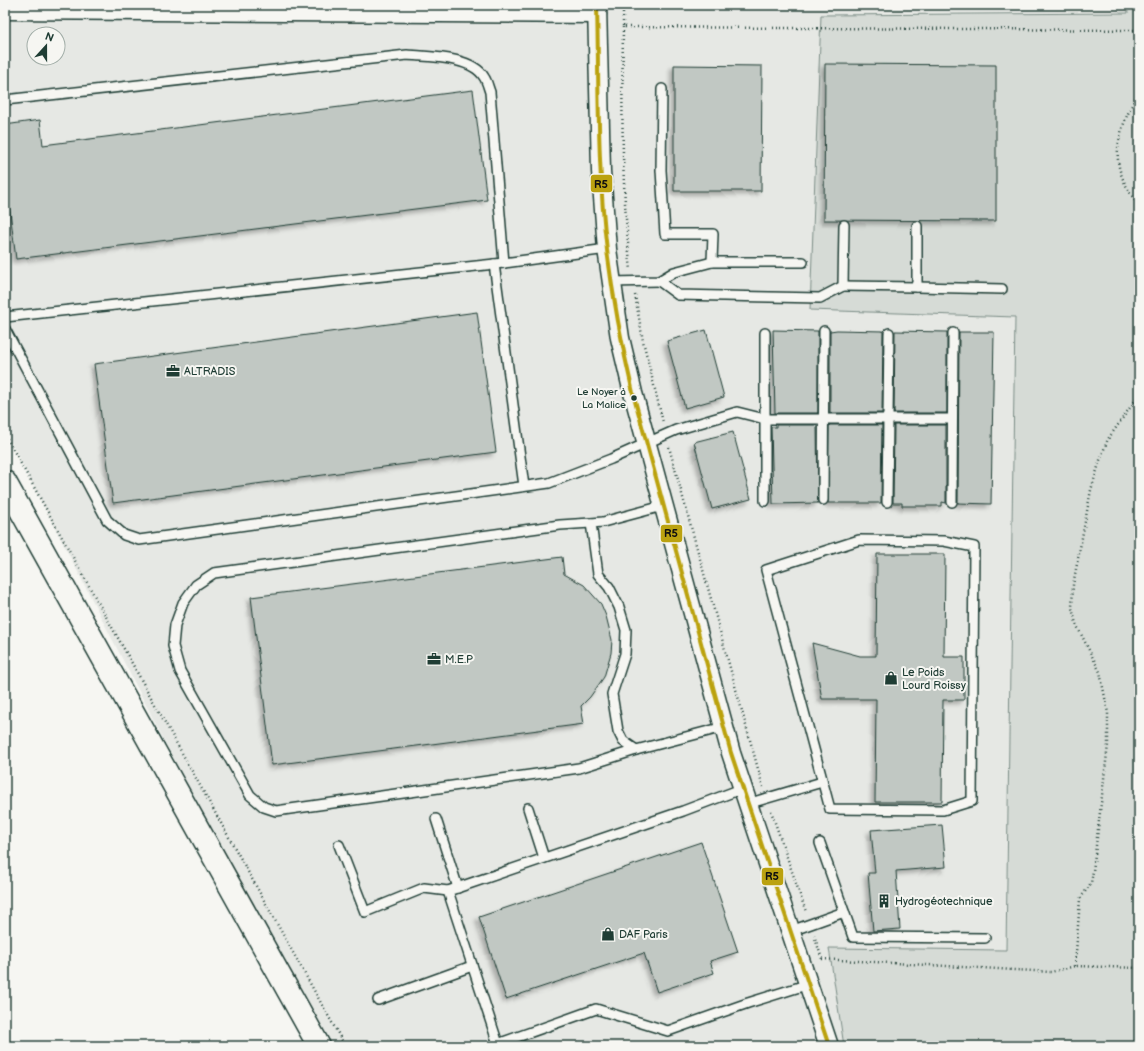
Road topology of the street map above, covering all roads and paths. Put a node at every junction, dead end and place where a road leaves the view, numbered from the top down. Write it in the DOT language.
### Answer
graph roads {
  1 [pos="623,5"];
  2 [pos="5,10"];
  3 [pos="597,10"];
  4 [pos="623,27"];
  5 [pos="1139,30"];
  6 [pos="662,89"];
  7 [pos="1139,91"];
  8 [pos="5,100"];
  9 [pos="1139,207"];
  10 [pos="844,225"];
  11 [pos="917,226"];
  12 [pos="607,250"];
  13 [pos="712,262"];
  14 [pos="803,262"];
  15 [pos="504,263"];
  16 [pos="494,264"];
  17 [pos="659,281"];
  18 [pos="611,282"];
  19 [pos="632,282"];
  20 [pos="843,286"];
  21 [pos="917,287"];
  22 [pos="1002,289"];
  23 [pos="5,317"];
  24 [pos="5,329"];
  25 [pos="824,331"];
  26 [pos="765,333"];
  27 [pos="889,333"];
  28 [pos="953,333"];
  29 [pos="1139,395"];
  30 [pos="764,419"];
  31 [pos="823,419"];
  32 [pos="888,419"];
  33 [pos="952,419"];
  34 [pos="665,433"];
  35 [pos="5,435"];
  36 [pos="646,442"];
  37 [pos="5,482"];
  38 [pos="524,486"];
  39 [pos="765,500"];
  40 [pos="823,500"];
  41 [pos="888,502"];
  42 [pos="952,502"];
  43 [pos="663,506"];
  44 [pos="591,523"];
  45 [pos="724,727"];
  46 [pos="636,750"];
  47 [pos="822,782"];
  48 [pos="744,797"];
  49 [pos="767,798"];
  50 [pos="528,808"];
  51 [pos="436,819"];
  52 [pos="820,843"];
  53 [pos="340,845"];
  54 [pos="544,858"];
  55 [pos="458,888"];
  56 [pos="448,892"];
  57 [pos="844,912"];
  58 [pos="810,924"];
  59 [pos="791,931"];
  60 [pos="985,938"];
  61 [pos="822,960"];
  62 [pos="802,961"];
  63 [pos="472,966"];
  64 [pos="1076,966"];
  65 [pos="1139,968"];
  66 [pos="809,984"];
  67 [pos="378,1000"];
  68 [pos="495,1045"];
  69 [pos="319,1046"];
  70 [pos="345,1046"];
  71 [pos="829,1046"];
  1 -- 4 [label="path"];
  2 -- 3 [label="street"];
  3 -- 12 [label="street"];
  4 -- 5 [label="path"];
  4 -- 19 [label="path"];
  6 -- 13 [label="lane"];
  7 -- 9 [label="path"];
  8 -- 15 [label="lane"];
  10 -- 20 [label="lane"];
  11 -- 21 [label="lane"];
  12 -- 15 [label="lane"];
  12 -- 18 [label="street"];
  13 -- 14 [label="lane"];
  13 -- 17 [label="lane"];
  15 -- 16 [label="lane"];
  16 -- 23 [label="lane"];
  16 -- 38 [label="lane"];
  17 -- 19 [label="lane"];
  17 -- 20 [label="lane"];
  18 -- 19 [label="lane"];
  18 -- 36 [label="street"];
  19 -- 34 [label="path"];
  20 -- 21 [label="lane"];
  21 -- 22 [label="lane"];
  24 -- 38 [label="lane"];
  25 -- 31 [label="lane"];
  26 -- 30 [label="lane"];
  27 -- 32 [label="lane"];
  28 -- 33 [label="lane"];
  29 -- 64 [label="path"];
  30 -- 31 [label="lane"];
  30 -- 34 [label="lane"];
  30 -- 39 [label="lane"];
  31 -- 32 [label="lane"];
  31 -- 40 [label="lane"];
  32 -- 33 [label="lane"];
  32 -- 41 [label="lane"];
  33 -- 42 [label="lane"];
  34 -- 36 [label="lane"];
  34 -- 49 [label="path"];
  35 -- 70 [label="path"];
  36 -- 38 [label="lane"];
  36 -- 43 [label="street"];
  37 -- 69 [label="street"];
  43 -- 44 [label="lane"];
  43 -- 45 [label="street"];
  44 -- 46 [label="lane"];
  44 -- 46 [label="lane"];
  45 -- 46 [label="lane"];
  45 -- 48 [label="street"];
  47 -- 47 [label="lane"];
  47 -- 49 [label="lane"];
  48 -- 49 [label="lane"];
  48 -- 54 [label="lane"];
  48 -- 59 [label="street"];
  49 -- 58 [label="path"];
  50 -- 54 [label="lane"];
  51 -- 55 [label="lane"];
  52 -- 57 [label="lane"];
  53 -- 56 [label="lane"];
  54 -- 55 [label="lane"];
  55 -- 56 [label="lane"];
  56 -- 63 [label="lane"];
  57 -- 58 [label="lane"];
  57 -- 60 [label="lane"];
  58 -- 59 [label="lane"];
  58 -- 61 [label="path"];
  59 -- 62 [label="street"];
  61 -- 62 [label="path"];
  61 -- 64 [label="path"];
  62 -- 66 [label="street"];
  63 -- 67 [label="lane"];
  63 -- 68 [label="lane"];
  64 -- 65 [label="path"];
  66 -- 68 [label="lane"];
  66 -- 71 [label="street"];
}
